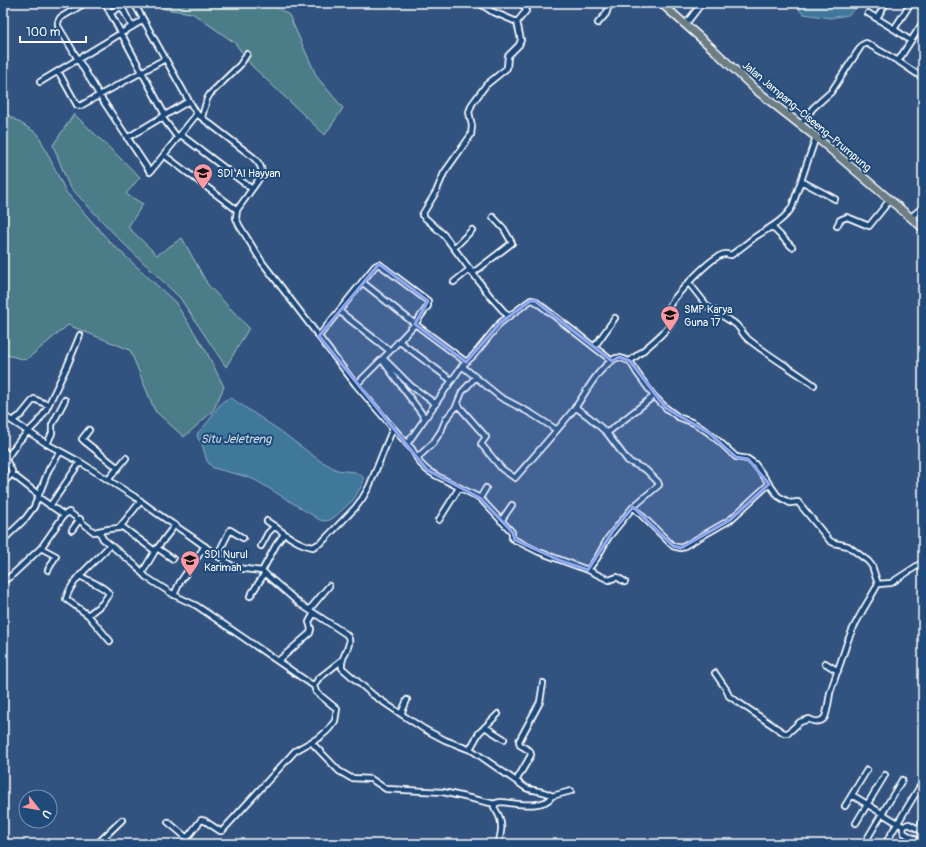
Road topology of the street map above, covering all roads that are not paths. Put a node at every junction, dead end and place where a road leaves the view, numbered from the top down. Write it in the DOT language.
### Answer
graph roads {
  1 [pos="85,3"];
  2 [pos="104,3"];
  3 [pos="134,3"];
  4 [pos="479,3"];
  5 [pos="521,3"];
  6 [pos="610,3"];
  7 [pos="661,3"];
  8 [pos="702,3"];
  9 [pos="886,3"];
  10 [pos="911,3"];
  11 [pos="121,4"];
  12 [pos="110,13"];
  13 [pos="868,13"];
  14 [pos="877,18"];
  15 [pos="143,20"];
  16 [pos="518,22"];
  17 [pos="923,22"];
  18 [pos="598,23"];
  19 [pos="685,25"];
  20 [pos="132,27"];
  21 [pos="894,29"];
  22 [pos="121,34"];
  23 [pos="911,41"];
  24 [pos="247,54"];
  25 [pos="78,59"];
  26 [pos="165,59"];
  27 [pos="898,61"];
  28 [pos="58,71"];
  29 [pos="142,72"];
  30 [pos="922,76"];
  31 [pos="40,82"];
  32 [pos="100,96"];
  33 [pos="189,101"];
  34 [pos="197,114"];
  35 [pos="163,116"];
  36 [pos="202,117"];
  37 [pos="800,124"];
  38 [pos="179,136"];
  39 [pos="816,137"];
  40 [pos="126,138"];
  41 [pos="164,155"];
  42 [pos="801,181"];
  43 [pos="252,189"];
  44 [pos="835,199"];
  45 [pos="890,200"];
  46 [pos="923,207"];
  47 [pos="237,210"];
  48 [pos="493,217"];
  49 [pos="911,217"];
  50 [pos="837,226"];
  51 [pos="772,227"];
  52 [pos="923,228"];
  53 [pos="472,230"];
  54 [pos="792,247"];
  55 [pos="454,248"];
  56 [pos="471,271"];
  57 [pos="362,282"];
  58 [pos="454,282"];
  59 [pos="689,282"];
  60 [pos="339,311"];
  61 [pos="508,316"];
  62 [pos="615,318"];
  63 [pos="415,324"];
  64 [pos="80,335"];
  65 [pos="319,336"];
  66 [pos="400,342"];
  67 [pos="595,346"];
  68 [pos="390,351"];
  69 [pos="382,359"];
  70 [pos="612,361"];
  71 [pos="630,361"];
  72 [pos="466,362"];
  73 [pos="462,366"];
  74 [pos="475,378"];
  75 [pos="451,380"];
  76 [pos="356,385"];
  77 [pos="814,385"];
  78 [pos="654,396"];
  79 [pos="65,400"];
  80 [pos="436,404"];
  81 [pos="457,404"];
  82 [pos="48,405"];
  83 [pos="575,407"];
  84 [pos="3,415"];
  85 [pos="426,418"];
  86 [pos="12,422"];
  87 [pos="393,428"];
  88 [pos="89,430"];
  89 [pos="556,430"];
  90 [pos="28,432"];
  91 [pos="608,433"];
  92 [pos="47,444"];
  93 [pos="407,444"];
  94 [pos="3,449"];
  95 [pos="60,452"];
  96 [pos="8,456"];
  97 [pos="126,458"];
  98 [pos="417,458"];
  99 [pos="80,462"];
  100 [pos="118,468"];
  101 [pos="12,474"];
  102 [pos="108,480"];
  103 [pos="3,483"];
  104 [pos="769,484"];
  105 [pos="459,488"];
  106 [pos="486,488"];
  107 [pos="38,496"];
  108 [pos="480,498"];
  109 [pos="141,501"];
  110 [pos="512,505"];
  111 [pos="50,506"];
  112 [pos="633,507"];
  113 [pos="64,515"];
  114 [pos="80,520"];
  115 [pos="439,520"];
  116 [pos="267,521"];
  117 [pos="501,521"];
  118 [pos="175,525"];
  119 [pos="122,526"];
  120 [pos="275,526"];
  121 [pos="72,530"];
  122 [pos="99,531"];
  123 [pos="284,534"];
  124 [pos="243,538"];
  125 [pos="3,540"];
  126 [pos="110,545"];
  127 [pos="205,546"];
  128 [pos="261,546"];
  129 [pos="41,548"];
  130 [pos="156,549"];
  131 [pos="217,556"];
  132 [pos="173,559"];
  133 [pos="923,562"];
  134 [pos="48,570"];
  135 [pos="588,570"];
  136 [pos="263,572"];
  137 [pos="142,574"];
  138 [pos="80,576"];
  139 [pos="3,581"];
  140 [pos="625,582"];
  141 [pos="878,584"];
  142 [pos="329,586"];
  143 [pos="174,595"];
  144 [pos="250,596"];
  145 [pos="312,611"];
  146 [pos="88,616"];
  147 [pos="110,641"];
  148 [pos="342,660"];
  149 [pos="278,661"];
  150 [pos="825,663"];
  151 [pos="838,671"];
  152 [pos="715,673"];
  153 [pos="543,683"];
  154 [pos="314,686"];
  155 [pos="407,700"];
  156 [pos="401,714"];
  157 [pos="498,714"];
  158 [pos="484,727"];
  159 [pos="504,739"];
  160 [pos="311,742"];
  161 [pos="470,750"];
  162 [pos="867,770"];
  163 [pos="885,774"];
  164 [pos="902,780"];
  165 [pos="516,781"];
  166 [pos="922,782"];
  167 [pos="571,791"];
  168 [pos="852,795"];
  169 [pos="552,796"];
  170 [pos="495,804"];
  171 [pos="866,805"];
  172 [pos="845,806"];
  173 [pos="882,814"];
  174 [pos="122,820"];
  175 [pos="923,821"];
  176 [pos="168,822"];
  177 [pos="856,823"];
  178 [pos="897,824"];
  179 [pos="904,827"];
  180 [pos="921,831"];
  181 [pos="187,838"];
  182 [pos="914,838"];
  183 [pos="97,844"];
  184 [pos="188,844"];
  185 [pos="498,844"];
  186 [pos="864,844"];
  187 [pos="885,844"];
  188 [pos="910,844"];
  189 [pos="923,844"];
  1 -- 25 [label="street"];
  2 -- 12 [label="street"];
  3 -- 15 [label="street"];
  4 -- 16 [label="street"];
  5 -- 16 [label="street"];
  6 -- 18 [label="street"];
  7 -- 19 [label="main road, Jalan Jampang–Ciseeng–Prumpung"];
  8 -- 19 [label="street"];
  9 -- 14 [label="street"];
  10 -- 21 [label="street"];
  11 -- 12 [label="street"];
  11 -- 20 [label="street"];
  12 -- 22 [label="street"];
  13 -- 14 [label="street"];
  14 -- 21 [label="street"];
  15 -- 20 [label="street"];
  15 -- 26 [label="street"];
  16 -- 55 [label="street"];
  17 -- 23 [label="street"];
  19 -- 37 [label="main road, Jalan Jampang–Ciseeng–Prumpung"];
  20 -- 22 [label="street"];
  21 -- 23 [label="street"];
  22 -- 25 [label="street"];
  22 -- 29 [label="street"];
  23 -- 27 [label="street"];
  24 -- 36 [label="street"];
  25 -- 28 [label="street"];
  25 -- 32 [label="street"];
  26 -- 29 [label="street"];
  26 -- 33 [label="street"];
  27 -- 30 [label="street"];
  27 -- 37 [label="street"];
  28 -- 31 [label="street"];
  28 -- 32 [label="street"];
  29 -- 32 [label="street"];
  29 -- 35 [label="street"];
  32 -- 40 [label="street"];
  33 -- 34 [label="street"];
  33 -- 35 [label="street"];
  34 -- 36 [label="street"];
  34 -- 38 [label="street"];
  35 -- 38 [label="street"];
  35 -- 40 [label="street"];
  36 -- 43 [label="street"];
  37 -- 39 [label="main road, Jalan Jampang–Ciseeng–Prumpung"];
  38 -- 41 [label="street"];
  38 -- 43 [label="street"];
  39 -- 42 [label="street"];
  39 -- 45 [label="main road, Jalan Jampang–Ciseeng–Prumpung"];
  40 -- 41 [label="street"];
  41 -- 47 [label="street"];
  42 -- 44 [label="street"];
  42 -- 51 [label="street"];
  43 -- 47 [label="street"];
  45 -- 49 [label="main road, Jalan Jampang–Ciseeng–Prumpung"];
  45 -- 50 [label="street"];
  46 -- 49 [label="street"];
  47 -- 65 [label="street"];
  48 -- 56 [label="street"];
  49 -- 52 [label="main road, Jalan Jampang–Ciseeng–Prumpung"];
  51 -- 54 [label="street"];
  51 -- 59 [label="street"];
  53 -- 55 [label="street"];
  55 -- 56 [label="street"];
  56 -- 58 [label="street"];
  56 -- 61 [label="street"];
  57 -- 60 [label="street"];
  57 -- 63 [label="street"];
  57 -- 63 [label="street"];
  59 -- 71 [label="street"];
  59 -- 77 [label="street"];
  60 -- 65 [label="street"];
  60 -- 68 [label="street"];
  61 -- 67 [label="street"];
  61 -- 72 [label="street"];
  62 -- 67 [label="street"];
  63 -- 66 [label="street"];
  63 -- 72 [label="street"];
  64 -- 82 [label="street"];
  65 -- 76 [label="street"];
  66 -- 68 [label="street"];
  66 -- 75 [label="street"];
  67 -- 70 [label="street"];
  68 -- 69 [label="street"];
  69 -- 76 [label="street"];
  69 -- 80 [label="street"];
  69 -- 85 [label="street"];
  70 -- 71 [label="street"];
  70 -- 83 [label="street"];
  71 -- 78 [label="street"];
  72 -- 73 [label="street"];
  73 -- 74 [label="street"];
  73 -- 75 [label="street"];
  74 -- 81 [label="street"];
  74 -- 89 [label="street"];
  75 -- 80 [label="street"];
  76 -- 87 [label="street"];
  78 -- 91 [label="street"];
  78 -- 104 [label="street"];
  79 -- 92 [label="street"];
  80 -- 85 [label="street"];
  81 -- 89 [label="street"];
  81 -- 98 [label="street"];
  82 -- 86 [label="street"];
  82 -- 90 [label="street"];
  83 -- 89 [label="street"];
  83 -- 91 [label="street"];
  84 -- 86 [label="street"];
  85 -- 93 [label="street"];
  86 -- 90 [label="street"];
  87 -- 93 [label="street"];
  87 -- 123 [label="street"];
  88 -- 100 [label="street"];
  90 -- 92 [label="street"];
  90 -- 96 [label="street"];
  91 -- 112 [label="street"];
  92 -- 95 [label="street"];
  93 -- 98 [label="street"];
  94 -- 96 [label="street"];
  95 -- 99 [label="street"];
  95 -- 107 [label="street"];
  96 -- 101 [label="street"];
  97 -- 100 [label="street"];
  98 -- 105 [label="street"];
  99 -- 102 [label="street"];
  99 -- 111 [label="street"];
  100 -- 102 [label="street"];
  101 -- 103 [label="street"];
  101 -- 107 [label="street"];
  102 -- 109 [label="street"];
  104 -- 112 [label="street"];
  104 -- 141 [label="street"];
  105 -- 108 [label="street"];
  105 -- 115 [label="street"];
  106 -- 108 [label="street"];
  107 -- 111 [label="street"];
  107 -- 125 [label="street"];
  108 -- 117 [label="street"];
  109 -- 118 [label="street"];
  109 -- 119 [label="street"];
  110 -- 117 [label="street"];
  111 -- 113 [label="street"];
  112 -- 135 [label="street"];
  113 -- 114 [label="street"];
  113 -- 129 [label="street"];
  114 -- 121 [label="street"];
  114 -- 122 [label="street"];
  116 -- 120 [label="street"];
  117 -- 135 [label="street"];
  118 -- 127 [label="street"];
  118 -- 130 [label="street"];
  119 -- 122 [label="street"];
  119 -- 130 [label="street"];
  120 -- 123 [label="street"];
  120 -- 128 [label="street"];
  122 -- 126 [label="street"];
  123 -- 136 [label="street"];
  124 -- 131 [label="street"];
  126 -- 137 [label="street"];
  126 -- 138 [label="street"];
  127 -- 131 [label="street"];
  127 -- 143 [label="street"];
  129 -- 134 [label="street"];
  129 -- 139 [label="street"];
  130 -- 132 [label="street"];
  130 -- 137 [label="street"];
  131 -- 136 [label="street"];
  133 -- 141 [label="street"];
  135 -- 140 [label="street"];
  136 -- 144 [label="street"];
  136 -- 145 [label="street"];
  137 -- 143 [label="street"];
  138 -- 146 [label="street"];
  138 -- 146 [label="street"];
  141 -- 151 [label="street"];
  142 -- 145 [label="street"];
  143 -- 149 [label="street"];
  145 -- 148 [label="street"];
  145 -- 149 [label="street"];
  146 -- 147 [label="street"];
  148 -- 154 [label="street"];
  148 -- 156 [label="street"];
  149 -- 154 [label="street"];
  150 -- 151 [label="street"];
  151 -- 152 [label="street"];
  153 -- 165 [label="street"];
  154 -- 160 [label="street"];
  155 -- 156 [label="street"];
  156 -- 161 [label="street"];
  157 -- 158 [label="street"];
  158 -- 159 [label="street"];
  158 -- 161 [label="street"];
  160 -- 170 [label="street"];
  160 -- 181 [label="street"];
  161 -- 165 [label="street"];
  162 -- 168 [label="street"];
  163 -- 171 [label="street"];
  164 -- 173 [label="street"];
  165 -- 169 [label="street"];
  166 -- 178 [label="street"];
  167 -- 169 [label="street"];
  168 -- 171 [label="street"];
  168 -- 172 [label="street"];
  169 -- 170 [label="street"];
  170 -- 185 [label="street"];
  171 -- 173 [label="street"];
  171 -- 177 [label="street"];
  173 -- 178 [label="street"];
  173 -- 186 [label="street"];
  174 -- 183 [label="street"];
  175 -- 180 [label="street"];
  176 -- 181 [label="street"];
  178 -- 179 [label="street"];
  178 -- 187 [label="street"];
  179 -- 180 [label="street"];
  179 -- 182 [label="street"];
  181 -- 184 [label="street"];
  182 -- 188 [label="street"];
  182 -- 189 [label="street"];
}
